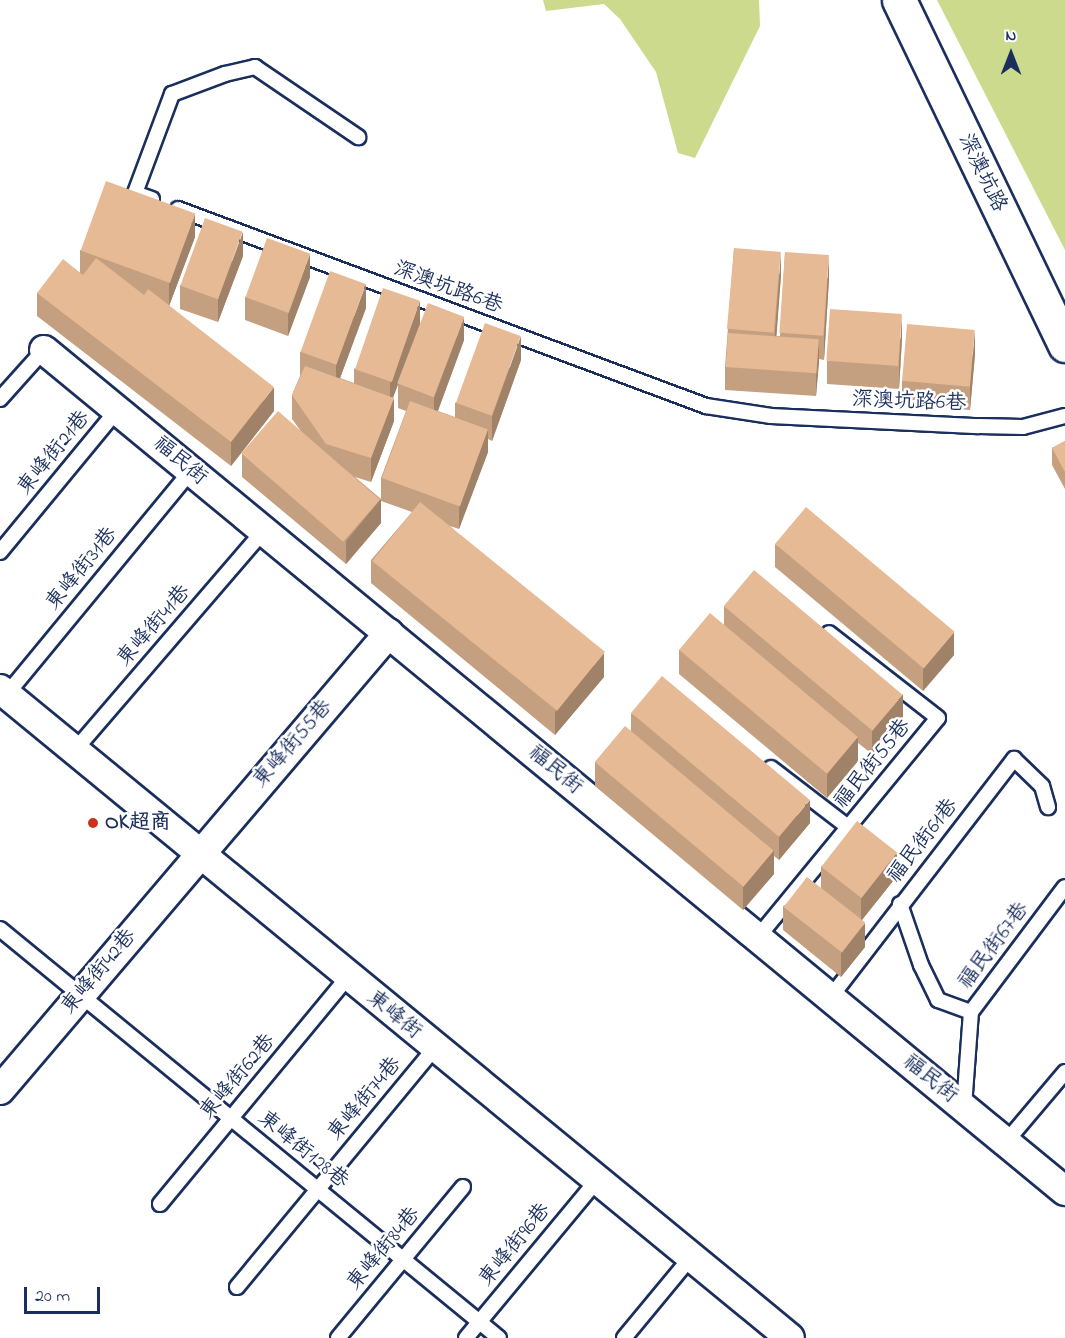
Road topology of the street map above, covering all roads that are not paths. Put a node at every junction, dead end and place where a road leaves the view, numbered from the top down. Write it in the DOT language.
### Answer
graph roads {
  1 [pos="899,0"];
  2 [pos="358,137"];
  3 [pos="1065,345"];
  4 [pos="44,350"];
  5 [pos="0,399"];
  6 [pos="118,409"];
  7 [pos="1065,416"];
  8 [pos="190,471"];
  9 [pos="264,530"];
  10 [pos="0,552"];
  11 [pos="815,622"];
  12 [pos="389,633"];
  13 [pos="3,692"];
  14 [pos="75,750"];
  15 [pos="755,756"];
  16 [pos="1048,807"];
  17 [pos="848,827"];
  18 [pos="198,855"];
  19 [pos="1065,887"];
  20 [pos="900,904"];
  21 [pos="0,929"];
  22 [pos="758,937"];
  23 [pos="348,977"];
  24 [pos="79,995"];
  25 [pos="830,998"];
  26 [pos="971,1012"];
  27 [pos="435,1048"];
  28 [pos="1065,1072"];
  29 [pos="0,1090"];
  30 [pos="964,1107"];
  31 [pos="230,1119"];
  32 [pos="1005,1143"];
  33 [pos="597,1180"];
  34 [pos="463,1187"];
  35 [pos="318,1189"];
  36 [pos="1065,1191"];
  37 [pos="160,1204"];
  38 [pos="691,1257"];
  39 [pos="403,1259"];
  40 [pos="237,1287"];
  41 [pos="480,1322"];
  42 [pos="338,1338"];
  43 [pos="466,1338"];
  44 [pos="500,1338"];
  45 [pos="624,1338"];
  46 [pos="790,1338"];
  1 -- 3 [label="street, 深澳坑路"];
  2 -- 7 [label="lane, 深澳坑路6巷"];
  4 -- 5 [label="lane"];
  4 -- 6 [label="street, 福民街"];
  6 -- 8 [label="street, 福民街"];
  6 -- 10 [label="lane, 東峰街21巷"];
  8 -- 9 [label="street, 福民街"];
  8 -- 13 [label="lane, 東峰街31巷"];
  9 -- 12 [label="street, 福民街"];
  9 -- 14 [label="lane, 東峰街41巷"];
  11 -- 17 [label="lane, 福民街55巷"];
  12 -- 18 [label="street, 東峰街55巷"];
  12 -- 22 [label="street, 福民街"];
  13 -- 14 [label="street, 東峰街"];
  14 -- 18 [label="street, 東峰街"];
  15 -- 17 [label="lane"];
  16 -- 20 [label="lane, 福民街61巷"];
  17 -- 22 [label="lane, 福民街55巷"];
  18 -- 23 [label="street, 東峰街"];
  18 -- 24 [label="street, 東峰街42巷"];
  19 -- 26 [label="lane, 福民街67巷"];
  20 -- 25 [label="lane, 福民街61巷"];
  20 -- 26 [label="lane"];
  21 -- 24 [label="lane, 東峰街128巷"];
  22 -- 25 [label="street, 福民街"];
  23 -- 27 [label="street, 東峰街"];
  23 -- 31 [label="lane, 東峰街62巷"];
  24 -- 29 [label="street, 東峰街42巷"];
  24 -- 31 [label="lane, 東峰街128巷"];
  25 -- 30 [label="street, 福民街"];
  26 -- 30 [label="lane, 福民街67巷"];
  27 -- 33 [label="street, 東峰街"];
  27 -- 35 [label="lane, 東峰街74巷"];
  28 -- 32 [label="lane"];
  30 -- 32 [label="street, 福民街"];
  31 -- 35 [label="lane, 東峰街128巷"];
  31 -- 37 [label="lane, 東峰街62巷"];
  32 -- 36 [label="street, 福民街"];
  33 -- 38 [label="street, 東峰街"];
  33 -- 41 [label="lane, 東峰街96巷"];
  34 -- 39 [label="lane, 東峰街84巷"];
  35 -- 39 [label="lane, 東峰街128巷"];
  35 -- 40 [label="lane, 東峰街74巷"];
  38 -- 45 [label="lane"];
  38 -- 46 [label="street, 東峰街"];
  39 -- 41 [label="lane, 東峰街128巷"];
  39 -- 42 [label="lane, 東峰街84巷"];
  41 -- 43 [label="lane, 東峰街96巷"];
  41 -- 44 [label="lane, 東峰街128巷"];
}
